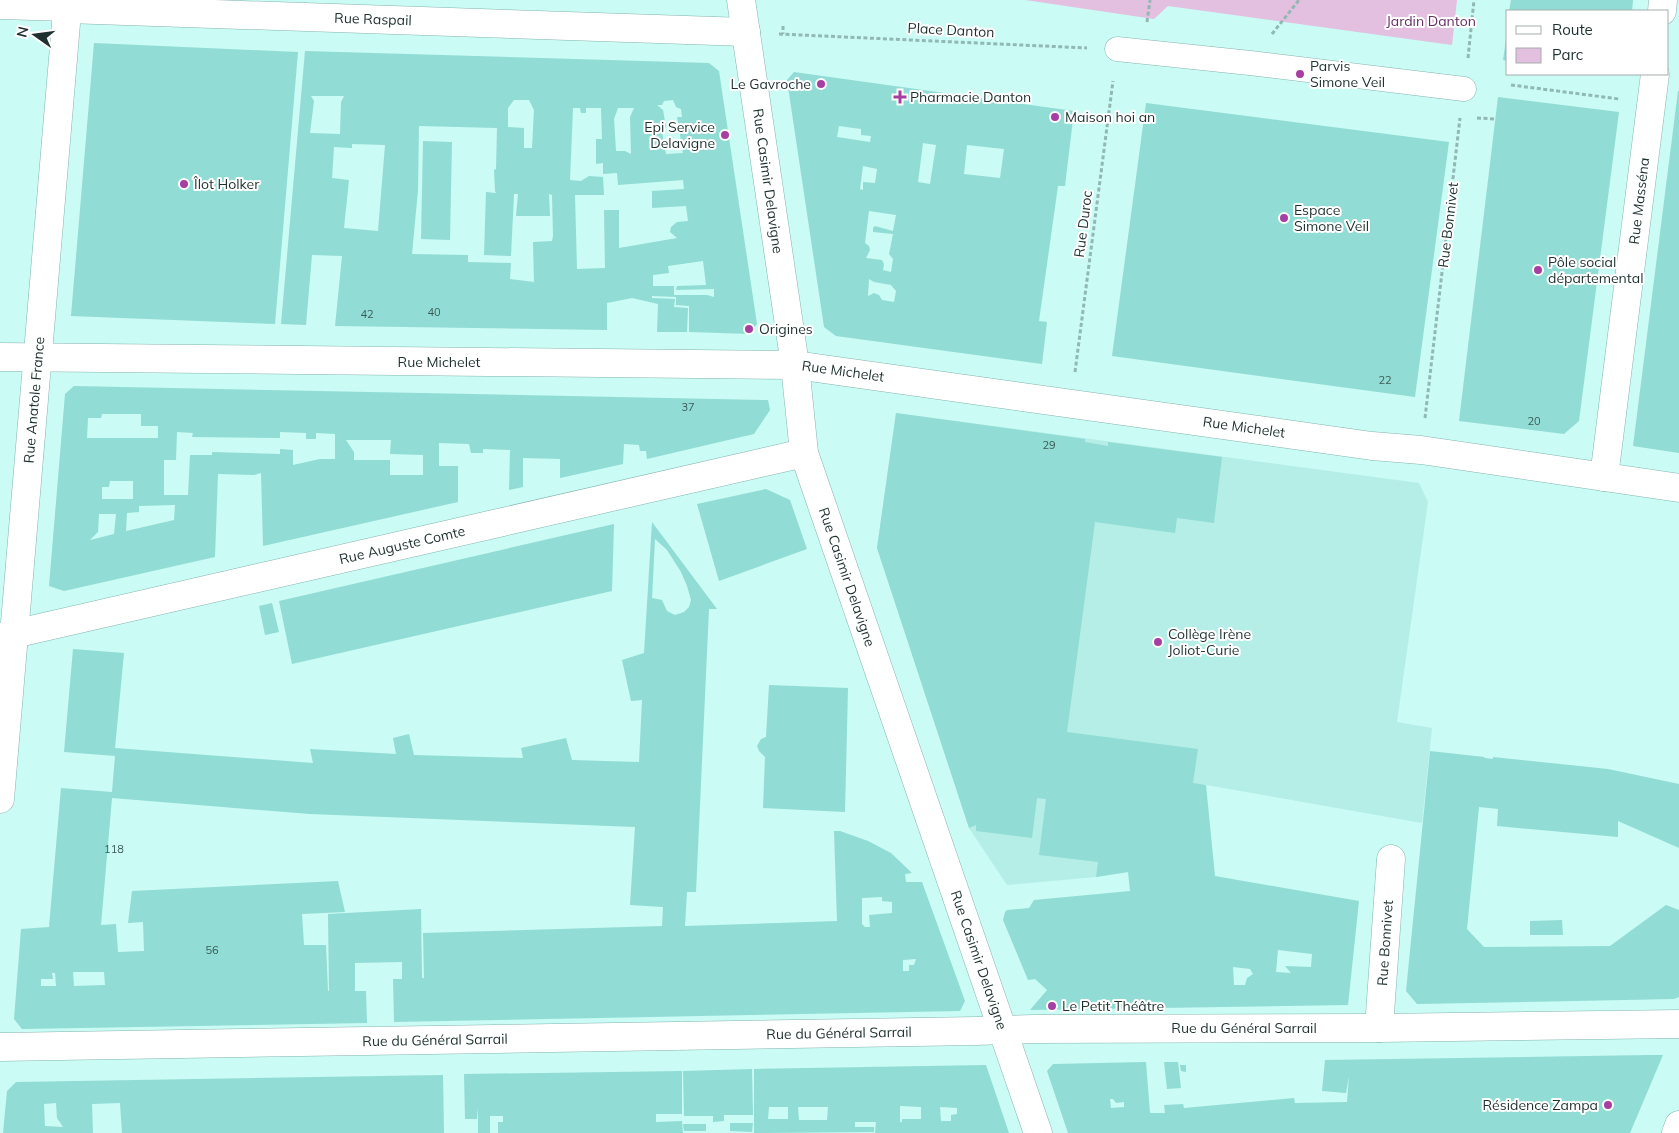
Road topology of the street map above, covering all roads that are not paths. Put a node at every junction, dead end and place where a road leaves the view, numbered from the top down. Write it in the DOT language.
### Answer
graph roads {
  1 [pos="741,0"];
  2 [pos="68,4"];
  3 [pos="0,7"];
  4 [pos="746,32"];
  5 [pos="1117,49"];
  6 [pos="1655,75"];
  7 [pos="1464,89"];
  8 [pos="0,357"];
  9 [pos="37,359"];
  10 [pos="795,365"];
  11 [pos="804,453"];
  12 [pos="1604,477"];
  13 [pos="1679,488"];
  14 [pos="7,636"];
  15 [pos="0,799"];
  16 [pos="1391,859"];
  17 [pos="1679,1024"];
  18 [pos="1379,1028"];
  19 [pos="1003,1030"];
  20 [pos="0,1047"];
  21 [pos="1679,1125"];
  22 [pos="1038,1133"];
  23 [pos="1676,1133"];
  1 -- 4 [label="street, Rue Casimir Delavigne"];
  2 -- 3 [label="street, Rue Raspail"];
  2 -- 4 [label="street, Rue Raspail"];
  2 -- 9 [label="street, Rue Anatole France"];
  4 -- 10 [label="street, Rue Casimir Delavigne"];
  5 -- 7 [label="street"];
  6 -- 12 [label="street, Rue Masséna"];
  8 -- 9 [label="street, Rue Michelet"];
  9 -- 10 [label="street, Rue Michelet"];
  9 -- 14 [label="street, Rue Anatole France"];
  10 -- 11 [label="street, Rue Casimir Delavigne"];
  10 -- 12 [label="street, Rue Michelet"];
  11 -- 14 [label="street, Rue Auguste Comte"];
  11 -- 19 [label="street, Rue Casimir Delavigne"];
  12 -- 13 [label="street, Rue Michelet"];
  14 -- 15 [label="street, Rue Anatole France"];
  16 -- 18 [label="street, Rue Bonnivet"];
  17 -- 18 [label="street, Rue du Général Sarrail"];
  18 -- 19 [label="street, Rue du Général Sarrail"];
  19 -- 20 [label="street, Rue du Général Sarrail"];
  19 -- 22 [label="street, Rue Casimir Delavigne"];
  21 -- 23 [label="street"];
}
